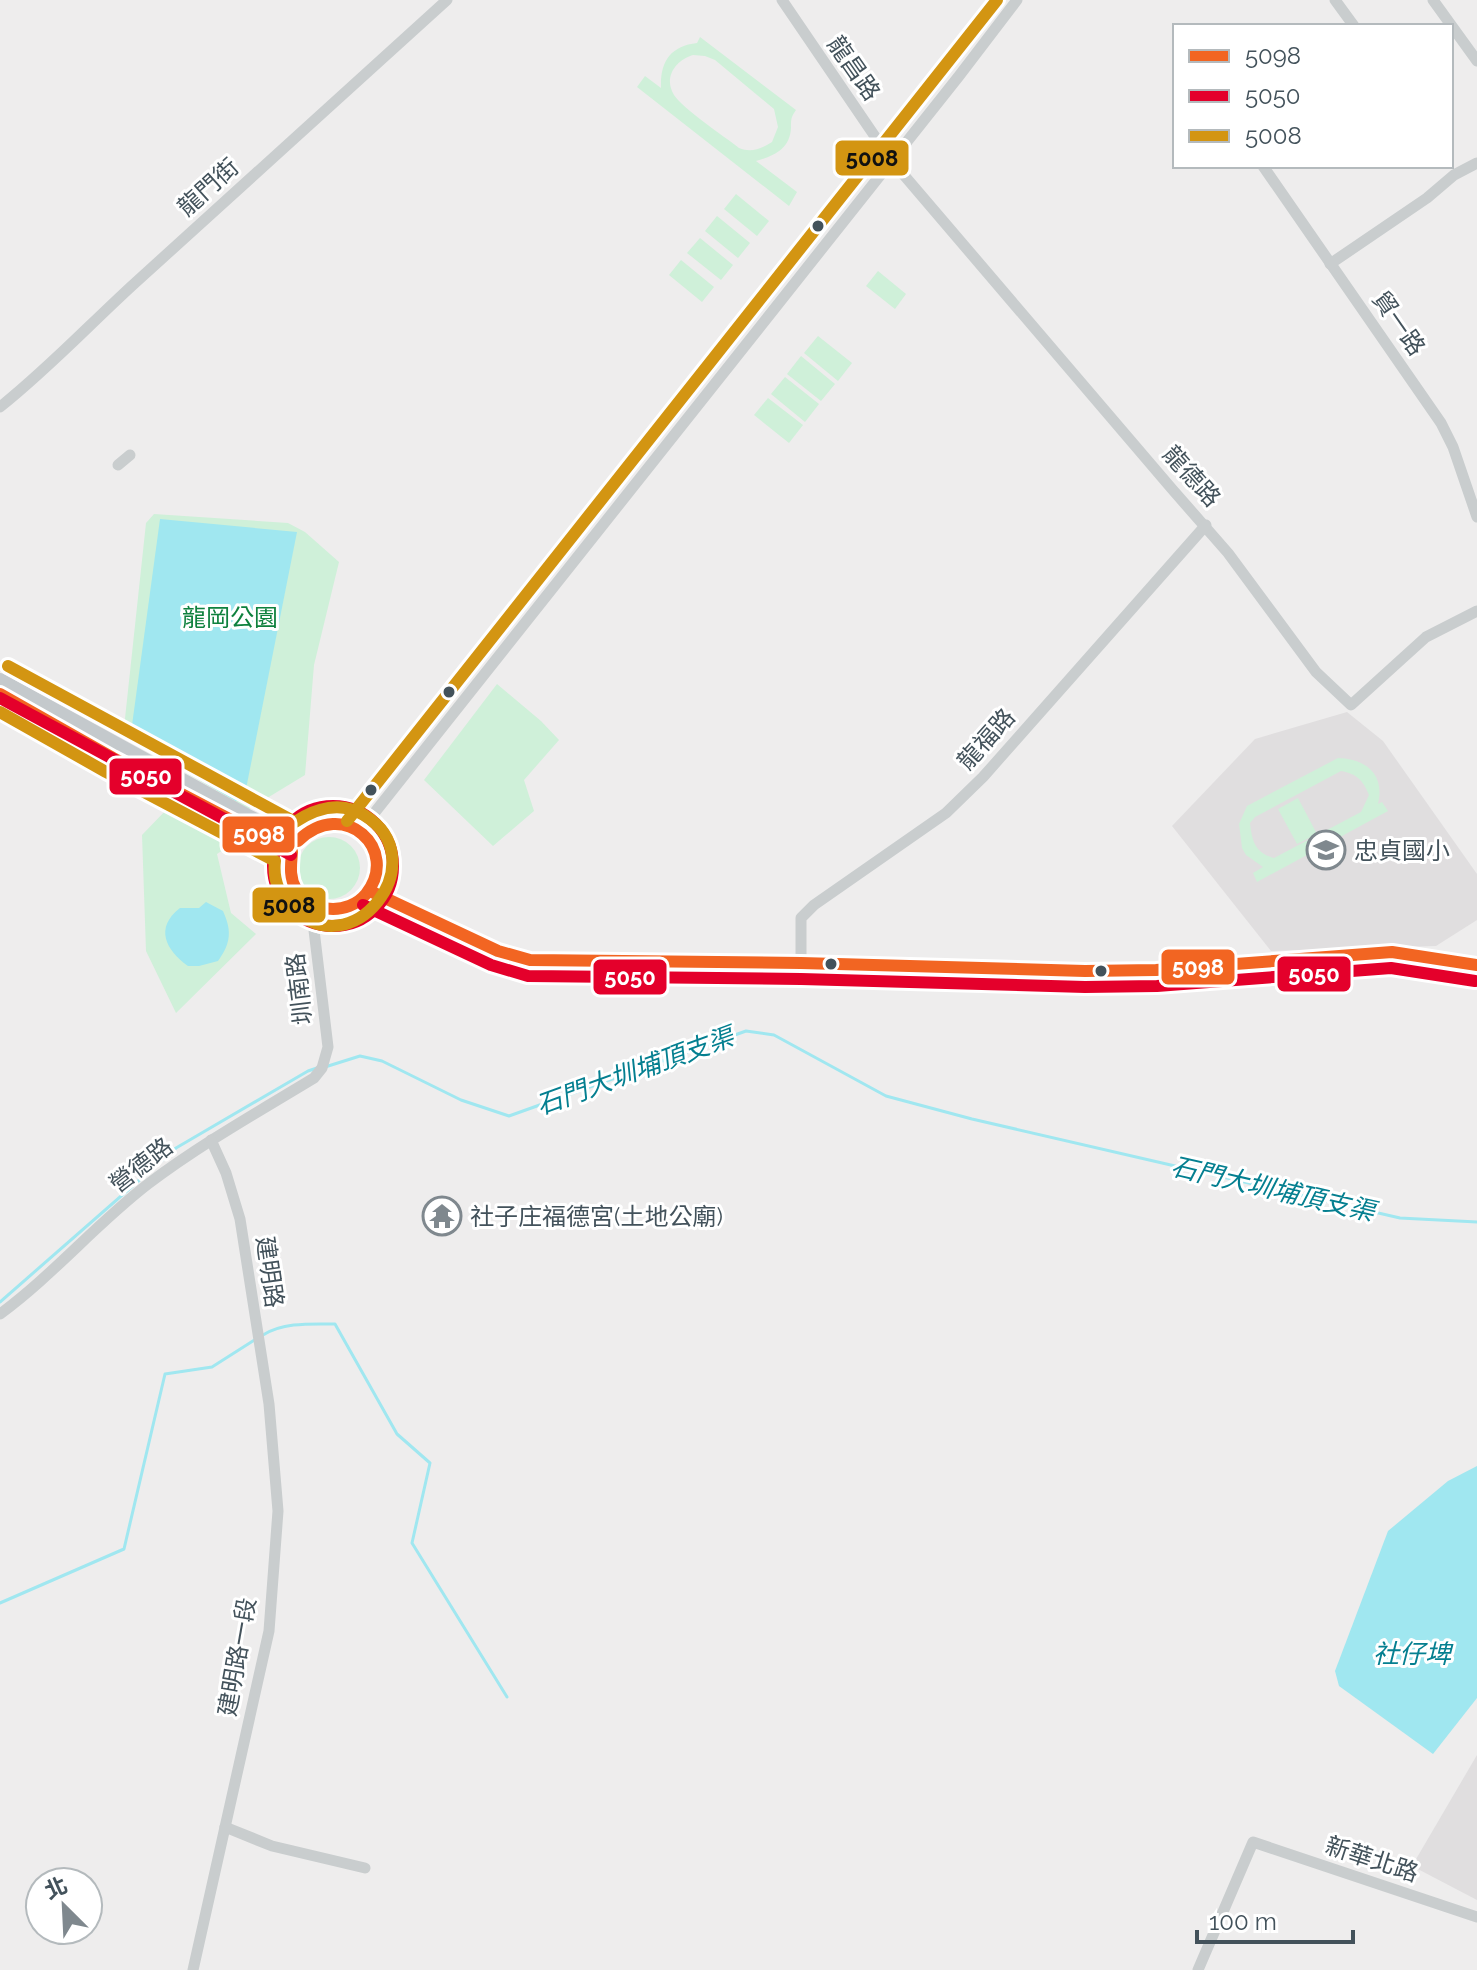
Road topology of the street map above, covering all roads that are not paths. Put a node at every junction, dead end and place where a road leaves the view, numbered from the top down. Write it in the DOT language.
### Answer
graph roads {
  1 [pos="447,0"];
  2 [pos="782,0"];
  3 [pos="1017,0"];
  4 [pos="1335,0"];
  5 [pos="1433,0"];
  6 [pos="1353,24"];
  7 [pos="1450,24"];
  8 [pos="1453,28"];
  9 [pos="1477,61"];
  10 [pos="891,160"];
  11 [pos="1477,163"];
  12 [pos="1264,168"];
  13 [pos="1453,170"];
  14 [pos="1330,264"];
  15 [pos="0,407"];
  16 [pos="130,455"];
  17 [pos="118,465"];
  18 [pos="1477,517"];
  19 [pos="1206,525"];
  20 [pos="1477,611"];
  21 [pos="0,680"];
  22 [pos="0,694"];
  23 [pos="360,831"];
  24 [pos="295,846"];
  25 [pos="370,891"];
  26 [pos="311,905"];
  27 [pos="801,963"];
  28 [pos="1477,965"];
  29 [pos="322,1068"];
  30 [pos="211,1140"];
  31 [pos="0,1314"];
  32 [pos="259,1347"];
  33 [pos="225,1827"];
  34 [pos="365,1868"];
  35 [pos="1477,1917"];
  36 [pos="193,1970"];
  37 [pos="1198,1970"];
  1 -- 15 [label="street, 龍門街"];
  2 -- 10 [label="street, 龍昌路"];
  3 -- 10 [label="street"];
  4 -- 6 [label="street"];
  5 -- 7 [label="street"];
  8 -- 9 [label="street"];
  10 -- 19 [label="street, 龍德路"];
  10 -- 23 [label="street"];
  11 -- 13 [label="street"];
  12 -- 14 [label="street, 貿一路"];
  13 -- 14 [label="street"];
  14 -- 18 [label="street, 貿一路"];
  16 -- 17 [label="street"];
  19 -- 20 [label="street, 龍德路"];
  19 -- 27 [label="street, 龍福路"];
  21 -- 24 [label="main road"];
  22 -- 24 [label="main road"];
  23 -- 24 [label="main road"];
  23 -- 25 [label="main road"];
  24 -- 26 [label="main road"];
  25 -- 26 [label="main road"];
  25 -- 27 [label="main road"];
  26 -- 29 [label="street, 圳南路"];
  27 -- 28 [label="main road"];
  29 -- 30 [label="street, 營德路"];
  30 -- 31 [label="street, 營德路"];
  30 -- 32 [label="street, 建明路"];
  32 -- 33 [label="street, 建明路一段"];
  33 -- 34 [label="street"];
  33 -- 36 [label="street, 建明路一段"];
  35 -- 37 [label="street, 新華北路"];
}
